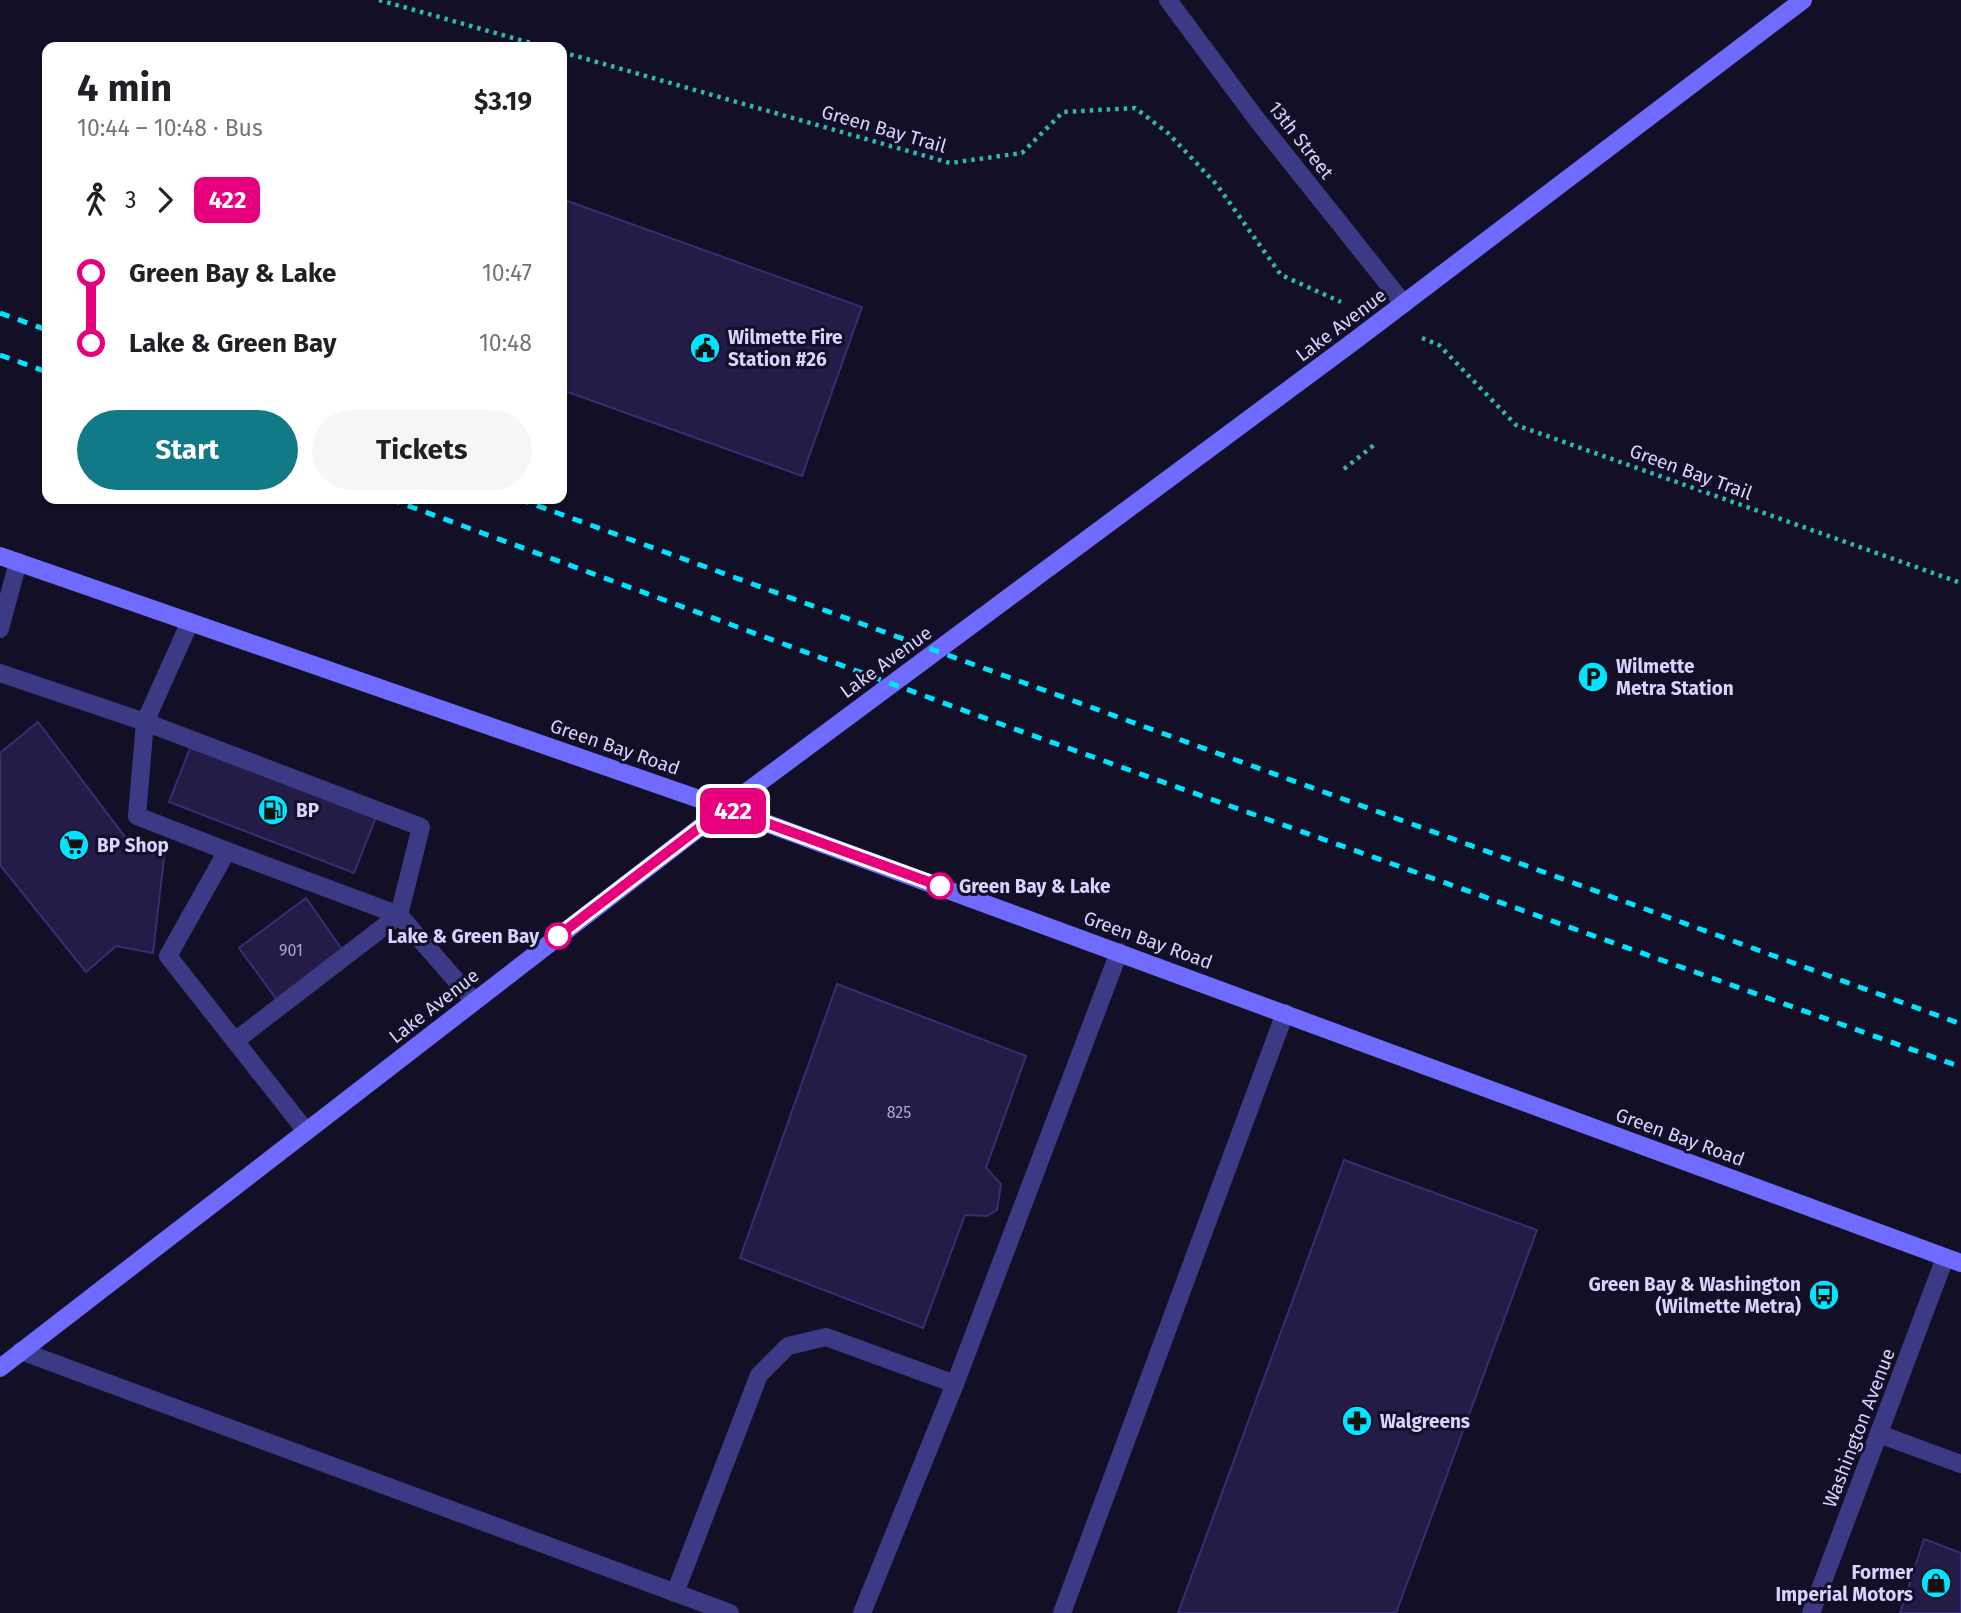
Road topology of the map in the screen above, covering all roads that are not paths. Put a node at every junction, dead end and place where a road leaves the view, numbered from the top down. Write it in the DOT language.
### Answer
graph roads {
  1 [pos="1168,0"];
  2 [pos="1803,0"];
  3 [pos="1404,304"];
  4 [pos="0,556"];
  5 [pos="18,562"];
  6 [pos="190,622"];
  7 [pos="0,629"];
  8 [pos="0,673"];
  9 [pos="145,722"];
  10 [pos="725,808"];
  11 [pos="227,851"];
  12 [pos="399,915"];
  13 [pos="1119,952"];
  14 [pos="474,1001"];
  15 [pos="1285,1013"];
  16 [pos="235,1041"];
  17 [pos="306,1131"];
  18 [pos="1953,1260"];
  19 [pos="21,1351"];
  20 [pos="0,1367"];
  21 [pos="955,1384"];
  22 [pos="1879,1434"];
  23 [pos="1961,1464"];
  24 [pos="675,1592"];
  25 [pos="730,1613"];
  26 [pos="862,1613"];
  27 [pos="1062,1613"];
  28 [pos="1811,1613"];
  1 -- 3 [label="street, 13th Street"];
  2 -- 3 [label="main road, Lake Avenue"];
  3 -- 10 [label="main road, Lake Avenue"];
  4 -- 5 [label="main road, Green Bay Road"];
  5 -- 6 [label="main road, Green Bay Road"];
  5 -- 7 [label="street"];
  6 -- 9 [label="street"];
  6 -- 10 [label="main road, Green Bay Road"];
  8 -- 9 [label="street"];
  9 -- 11 [label="street"];
  9 -- 12 [label="street"];
  10 -- 13 [label="main road, Green Bay Road"];
  10 -- 14 [label="main road, Lake Avenue"];
  11 -- 12 [label="street"];
  11 -- 16 [label="street"];
  12 -- 14 [label="street"];
  12 -- 16 [label="street"];
  13 -- 15 [label="main road, Green Bay Road"];
  13 -- 21 [label="street"];
  14 -- 17 [label="main road, Lake Avenue"];
  15 -- 18 [label="main road, Green Bay Road"];
  15 -- 27 [label="street"];
  16 -- 17 [label="street"];
  17 -- 19 [label="main road, Lake Avenue"];
  18 -- 22 [label="street, Washington Avenue"];
  19 -- 20 [label="main road, Lake Avenue"];
  19 -- 24 [label="street"];
  21 -- 24 [label="street"];
  21 -- 26 [label="street"];
  22 -- 23 [label="street"];
  22 -- 28 [label="street, Washington Avenue"];
  24 -- 25 [label="street"];
}
